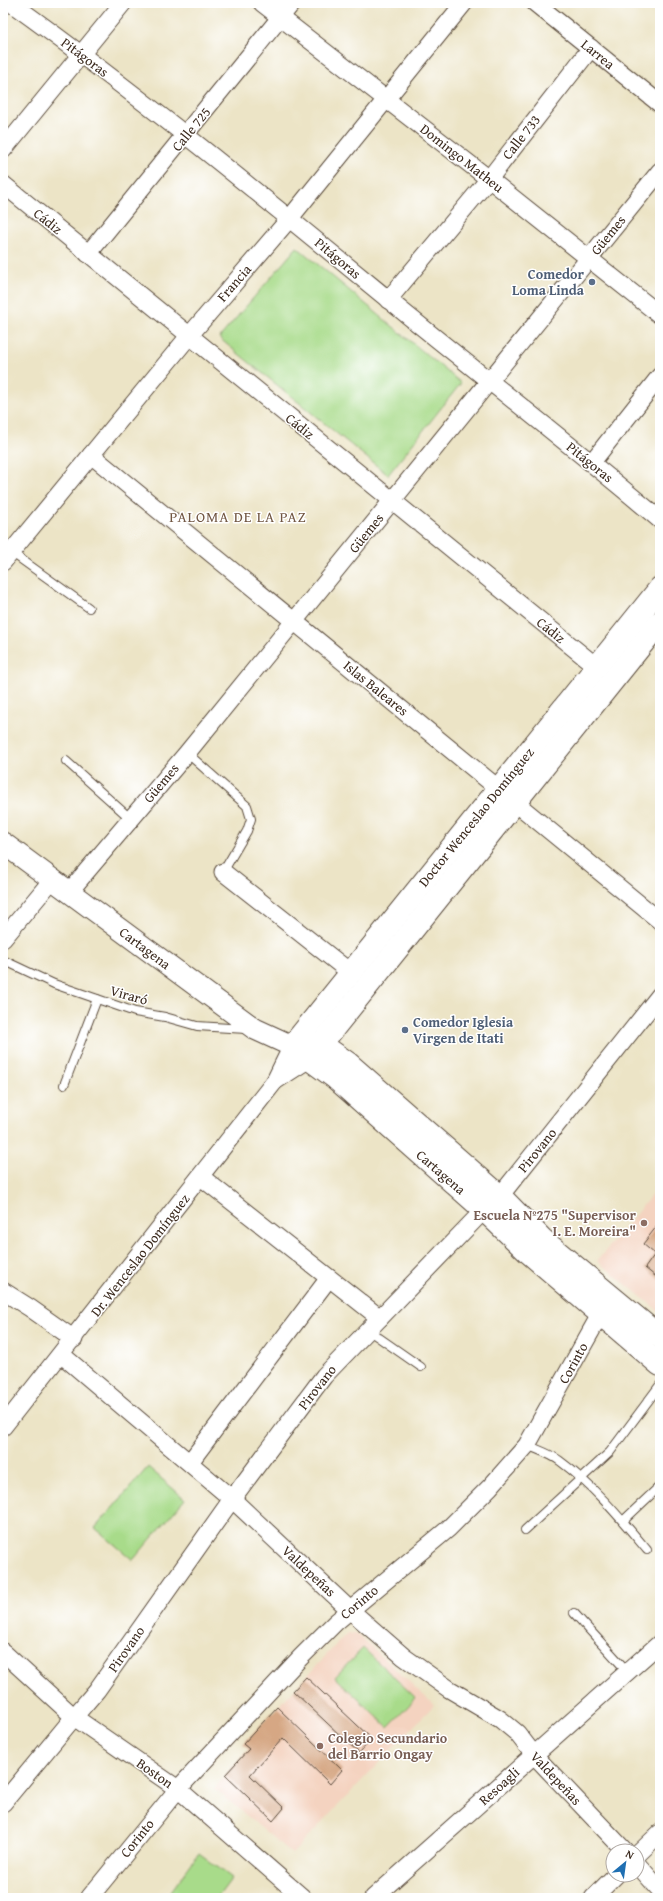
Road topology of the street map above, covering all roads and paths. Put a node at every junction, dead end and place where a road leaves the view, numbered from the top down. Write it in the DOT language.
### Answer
graph roads {
  1 [pos="12,3"];
  2 [pos="123,3"];
  3 [pos="262,3"];
  4 [pos="292,3"];
  5 [pos="464,3"];
  6 [pos="535,3"];
  7 [pos="280,17"];
  8 [pos="591,48"];
  9 [pos="82,54"];
  10 [pos="385,99"];
  11 [pos="660,104"];
  12 [pos="186,134"];
  13 [pos="3,150"];
  14 [pos="660,171"];
  15 [pos="489,179"];
  16 [pos="3,184"];
  17 [pos="290,218"];
  18 [pos="88,254"];
  19 [pos="589,258"];
  20 [pos="388,300"];
  21 [pos="660,315"];
  22 [pos="189,336"];
  23 [pos="660,376"];
  24 [pos="488,381"];
  25 [pos="91,455"];
  26 [pos="592,462"];
  27 [pos="392,501"];
  28 [pos="660,520"];
  29 [pos="5,559"];
  30 [pos="660,588"];
  31 [pos="89,608"];
  32 [pos="294,620"];
  33 [pos="660,622"];
  34 [pos="597,667"];
  35 [pos="187,753"];
  36 [pos="66,761"];
  37 [pos="507,795"];
  38 [pos="130,819"];
  39 [pos="3,843"];
  40 [pos="223,872"];
  41 [pos="52,880"];
  42 [pos="69,892"];
  43 [pos="660,921"];
  44 [pos="3,939"];
  45 [pos="3,960"];
  46 [pos="351,973"];
  47 [pos="660,995"];
  48 [pos="97,999"];
  49 [pos="255,1029"];
  50 [pos="292,1046"];
  51 [pos="315,1051"];
  52 [pos="275,1081"];
  53 [pos="64,1085"];
  54 [pos="201,1177"];
  55 [pos="492,1203"];
  56 [pos="329,1278"];
  57 [pos="3,1291"];
  58 [pos="614,1298"];
  59 [pos="600,1315"];
  60 [pos="380,1318"];
  61 [pos="368,1330"];
  62 [pos="660,1337"];
  63 [pos="74,1339"];
  64 [pos="62,1354"];
  65 [pos="660,1365"];
  66 [pos="421,1367"];
  67 [pos="660,1385"];
  68 [pos="3,1427"];
  69 [pos="527,1445"];
  70 [pos="190,1462"];
  71 [pos="581,1478"];
  72 [pos="660,1486"];
  73 [pos="232,1499"];
  74 [pos="623,1521"];
  75 [pos="525,1530"];
  76 [pos="647,1550"];
  77 [pos="350,1610"];
  78 [pos="574,1613"];
  79 [pos="660,1643"];
  80 [pos="3,1652"];
  81 [pos="628,1672"];
  82 [pos="74,1716"];
  83 [pos="534,1755"];
  84 [pos="178,1789"];
  85 [pos="3,1804"];
  86 [pos="660,1833"];
  87 [pos="617,1843"];
  88 [pos="645,1847"];
  89 [pos="645,1873"];
  90 [pos="608,1883"];
  91 [pos="660,1890"];
  92 [pos="88,1898"];
  93 [pos="303,1898"];
  94 [pos="373,1898"];
  95 [pos="593,1898"];
  1 -- 9 [label="street, Pitágoras"];
  2 -- 9 [label="street"];
  3 -- 7 [label="street, Domingo Matheu"];
  4 -- 7 [label="street, Calle 725"];
  5 -- 10 [label="street, Francia"];
  6 -- 8 [label="street, Larrea"];
  7 -- 10 [label="street, Domingo Matheu"];
  7 -- 12 [label="street, Calle 725"];
  8 -- 11 [label="street, Larrea"];
  8 -- 15 [label="street, Calle 733"];
  9 -- 12 [label="street, Pitágoras"];
  9 -- 13 [label="street"];
  10 -- 15 [label="street, Domingo Matheu"];
  10 -- 17 [label="street, Francia"];
  12 -- 17 [label="street, Pitágoras"];
  12 -- 18 [label="street, Calle 725"];
  14 -- 19 [label="street, Güemes"];
  15 -- 19 [label="street, Domingo Matheu"];
  15 -- 20 [label="street, Calle 733"];
  16 -- 18 [label="street, Cádiz"];
  17 -- 20 [label="street, Pitágoras"];
  17 -- 22 [label="street, Francia"];
  18 -- 22 [label="street, Cádiz"];
  19 -- 21 [label="street, Domingo Matheu"];
  19 -- 24 [label="street, Güemes"];
  20 -- 24 [label="street, Pitágoras"];
  22 -- 25 [label="street, Francia"];
  22 -- 27 [label="street, Cádiz"];
  23 -- 26 [label="street"];
  24 -- 26 [label="street, Pitágoras"];
  24 -- 27 [label="street, Güemes"];
  25 -- 29 [label="street, Francia"];
  25 -- 32 [label="street, Islas Baleares"];
  26 -- 28 [label="street, Pitágoras"];
  27 -- 32 [label="street, Güemes"];
  27 -- 34 [label="street, Cádiz"];
  29 -- 31 [label="lane"];
  30 -- 34 [label="main road, Doctor Wenceslao Domínguez"];
  32 -- 35 [label="street, Güemes"];
  32 -- 37 [label="street, Islas Baleares"];
  33 -- 37 [label="main road, Doctor Wenceslao Domínguez"];
  34 -- 37 [label="main road, Doctor Wenceslao Domínguez"];
  35 -- 38 [label="street, Güemes"];
  35 -- 40 [label="lane"];
  36 -- 38 [label="lane"];
  37 -- 43 [label="street, Islas Baleares"];
  37 -- 46 [label="main road, Doctor Wenceslao Domínguez"];
  37 -- 51 [label="main road, Doctor Wenceslao Domínguez"];
  38 -- 42 [label="street, Güemes"];
  39 -- 41 [label="street, Cartagena"];
  40 -- 46 [label="street"];
  41 -- 42 [label="street, Cartagena"];
  41 -- 44 [label="street"];
  42 -- 49 [label="street, Cartagena"];
  45 -- 48 [label="lane, Viraró"];
  46 -- 50 [label="main road, Doctor Wenceslao Domínguez"];
  47 -- 55 [label="street, Pirovano"];
  48 -- 49 [label="lane, Viraró"];
  48 -- 53 [label="lane"];
  49 -- 50 [label="street, Cartagena"];
  50 -- 51 [label="main road, Cartagena"];
  50 -- 52 [label="street, Dr. Wenceslao Domínguez"];
  51 -- 52 [label="street, Dr. Wenceslao Domínguez"];
  51 -- 55 [label="main road, Cartagena"];
  52 -- 54 [label="street, Dr. Wenceslao Domínguez"];
  54 -- 56 [label="street"];
  54 -- 63 [label="street, Dr. Wenceslao Domínguez"];
  55 -- 58 [label="main road, Cartagena"];
  55 -- 59 [label="main road, Cartagena"];
  55 -- 60 [label="street, Pirovano"];
  56 -- 60 [label="street"];
  56 -- 70 [label="street"];
  57 -- 63 [label="street"];
  58 -- 59 [label="street, Corinto"];
  58 -- 62 [label="main road, Cartagena"];
  59 -- 65 [label="main road, Cartagena"];
  59 -- 69 [label="street, Corinto"];
  60 -- 61 [label="street, Pirovano"];
  61 -- 66 [label="lane"];
  61 -- 73 [label="street, Pirovano"];
  63 -- 64 [label="street, Dr. Wenceslao Domínguez"];
  64 -- 68 [label="street, Dr. Wenceslao Domínguez"];
  64 -- 70 [label="street, Valdepeñas"];
  67 -- 71 [label="lane"];
  69 -- 71 [label="lane"];
  69 -- 77 [label="street, Corinto"];
  70 -- 73 [label="street, Valdepeñas"];
  71 -- 74 [label="lane"];
  71 -- 75 [label="lane"];
  72 -- 74 [label="lane"];
  73 -- 77 [label="street, Valdepeñas"];
  73 -- 82 [label="street, Pirovano"];
  74 -- 76 [label="lane"];
  77 -- 83 [label="street, Valdepeñas"];
  77 -- 84 [label="street, Corinto"];
  78 -- 81 [label="lane"];
  79 -- 81 [label="street, Resoagli"];
  80 -- 82 [label="street, Boston"];
  81 -- 83 [label="street, Resoagli"];
  82 -- 84 [label="street, Boston"];
  82 -- 85 [label="street, Pirovano"];
  83 -- 87 [label="street, Valdepeñas"];
  83 -- 94 [label="street, Resoagli"];
  84 -- 92 [label="street, Corinto"];
  84 -- 93 [label="street, Boston"];
  86 -- 88 [label="street"];
  89 -- 91 [label="street"];
  90 -- 95 [label="street"];
}
